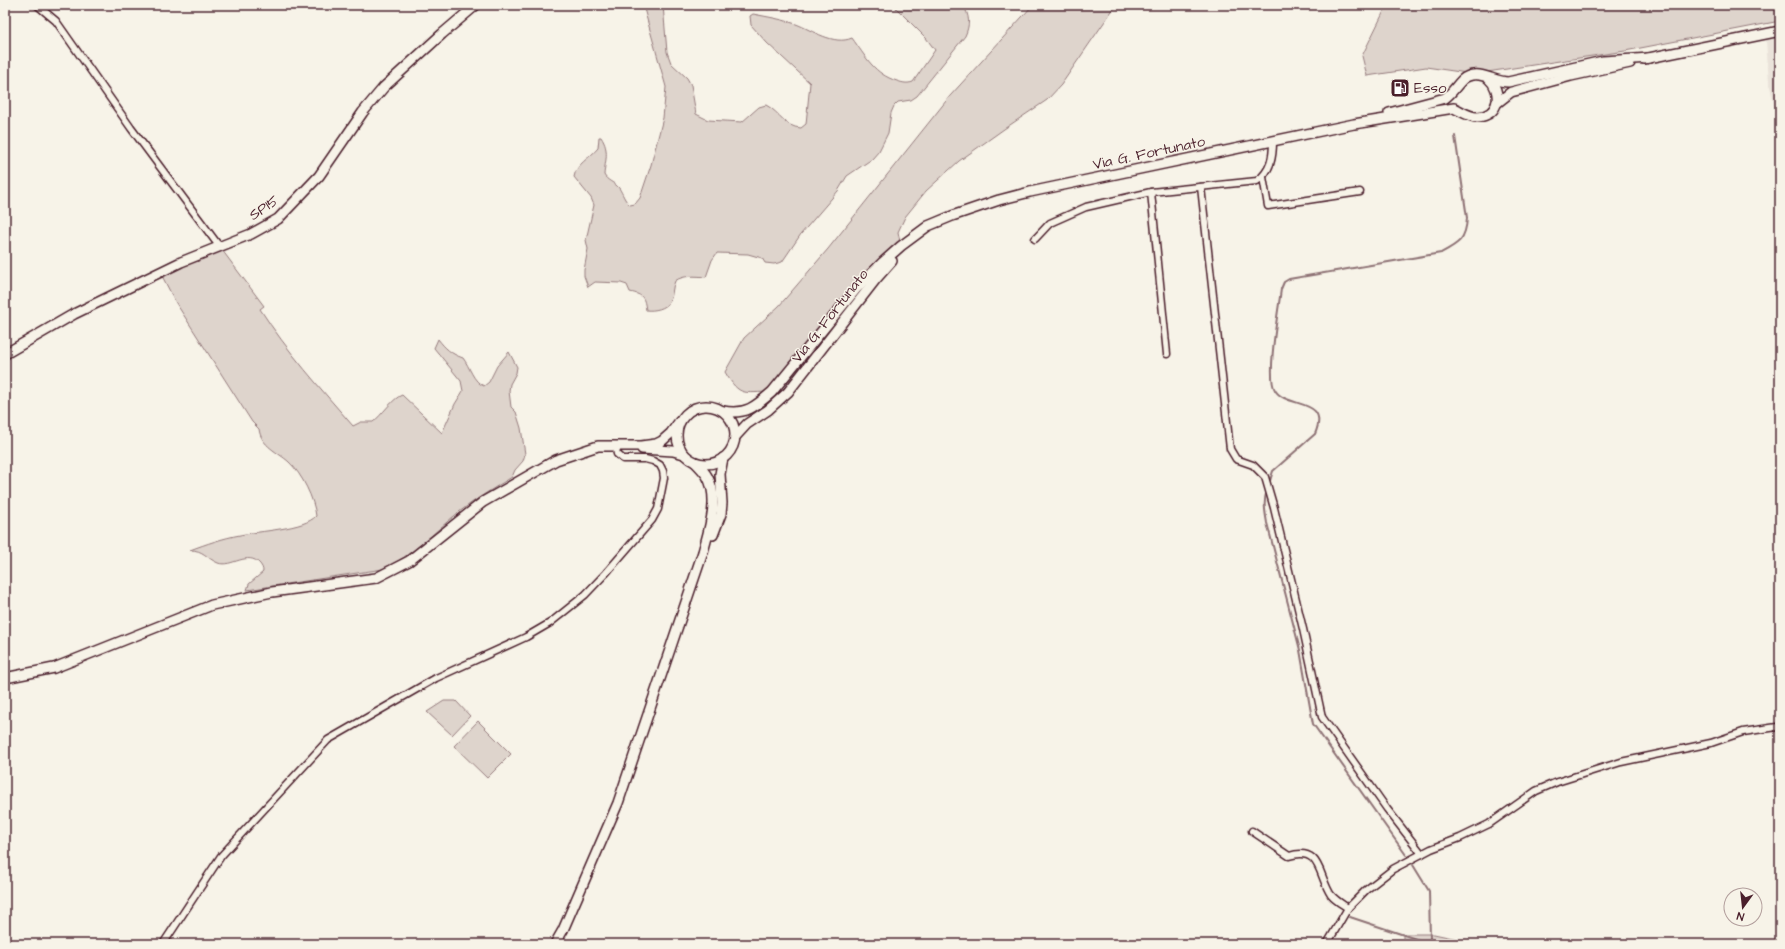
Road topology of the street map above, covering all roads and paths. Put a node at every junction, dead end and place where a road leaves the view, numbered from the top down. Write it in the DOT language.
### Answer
graph roads {
  1 [pos="37,5"];
  2 [pos="476,5"];
  3 [pos="1780,31"];
  4 [pos="1650,58"];
  5 [pos="1488,78"];
  6 [pos="1457,87"];
  7 [pos="1497,103"];
  8 [pos="1463,112"];
  9 [pos="1354,124"];
  10 [pos="1273,141"];
  11 [pos="1263,177"];
  12 [pos="1201,187"];
  13 [pos="1150,192"];
  14 [pos="1360,192"];
  15 [pos="952,216"];
  16 [pos="1035,239"];
  17 [pos="219,246"];
  18 [pos="5,354"];
  19 [pos="1167,354"];
  20 [pos="723,412"];
  21 [pos="679,422"];
  22 [pos="735,437"];
  23 [pos="615,445"];
  24 [pos="626,446"];
  25 [pos="684,454"];
  26 [pos="722,458"];
  27 [pos="695,462"];
  28 [pos="703,552"];
  29 [pos="5,678"];
  30 [pos="1780,728"];
  31 [pos="1252,831"];
  32 [pos="1422,854"];
  33 [pos="1348,908"];
  34 [pos="1329,943"];
  35 [pos="163,944"];
  36 [pos="554,944"];
  1 -- 17 [label="street"];
  2 -- 17 [label="main road, SP15"];
  3 -- 4 [label="main road"];
  4 -- 5 [label="main road"];
  4 -- 7 [label="main road"];
  5 -- 6 [label="main road"];
  5 -- 7 [label="main road"];
  6 -- 8 [label="main road"];
  6 -- 9 [label="main road"];
  7 -- 8 [label="main road"];
  8 -- 9 [label="main road"];
  9 -- 10 [label="main road, Via G. Fortunato"];
  10 -- 11 [label="street"];
  10 -- 15 [label="main road, Via G. Fortunato"];
  11 -- 12 [label="street"];
  11 -- 14 [label="street"];
  12 -- 13 [label="street"];
  12 -- 32 [label="street"];
  13 -- 16 [label="street"];
  13 -- 19 [label="street"];
  15 -- 20 [label="main road, Via G. Fortunato"];
  15 -- 22 [label="main road, Via G. Fortunato"];
  17 -- 18 [label="main road, SP15"];
  20 -- 21 [label="main road"];
  20 -- 22 [label="main road"];
  21 -- 24 [label="main road"];
  21 -- 25 [label="main road"];
  22 -- 26 [label="main road"];
  23 -- 24 [label="main road"];
  23 -- 29 [label="main road"];
  23 -- 35 [label="street"];
  24 -- 25 [label="main road"];
  25 -- 27 [label="main road"];
  26 -- 27 [label="main road"];
  26 -- 28 [label="main road"];
  27 -- 28 [label="main road"];
  28 -- 36 [label="main road"];
  30 -- 32 [label="street"];
  31 -- 33 [label="street"];
  32 -- 33 [label="street"];
  33 -- 34 [label="street"];
}
